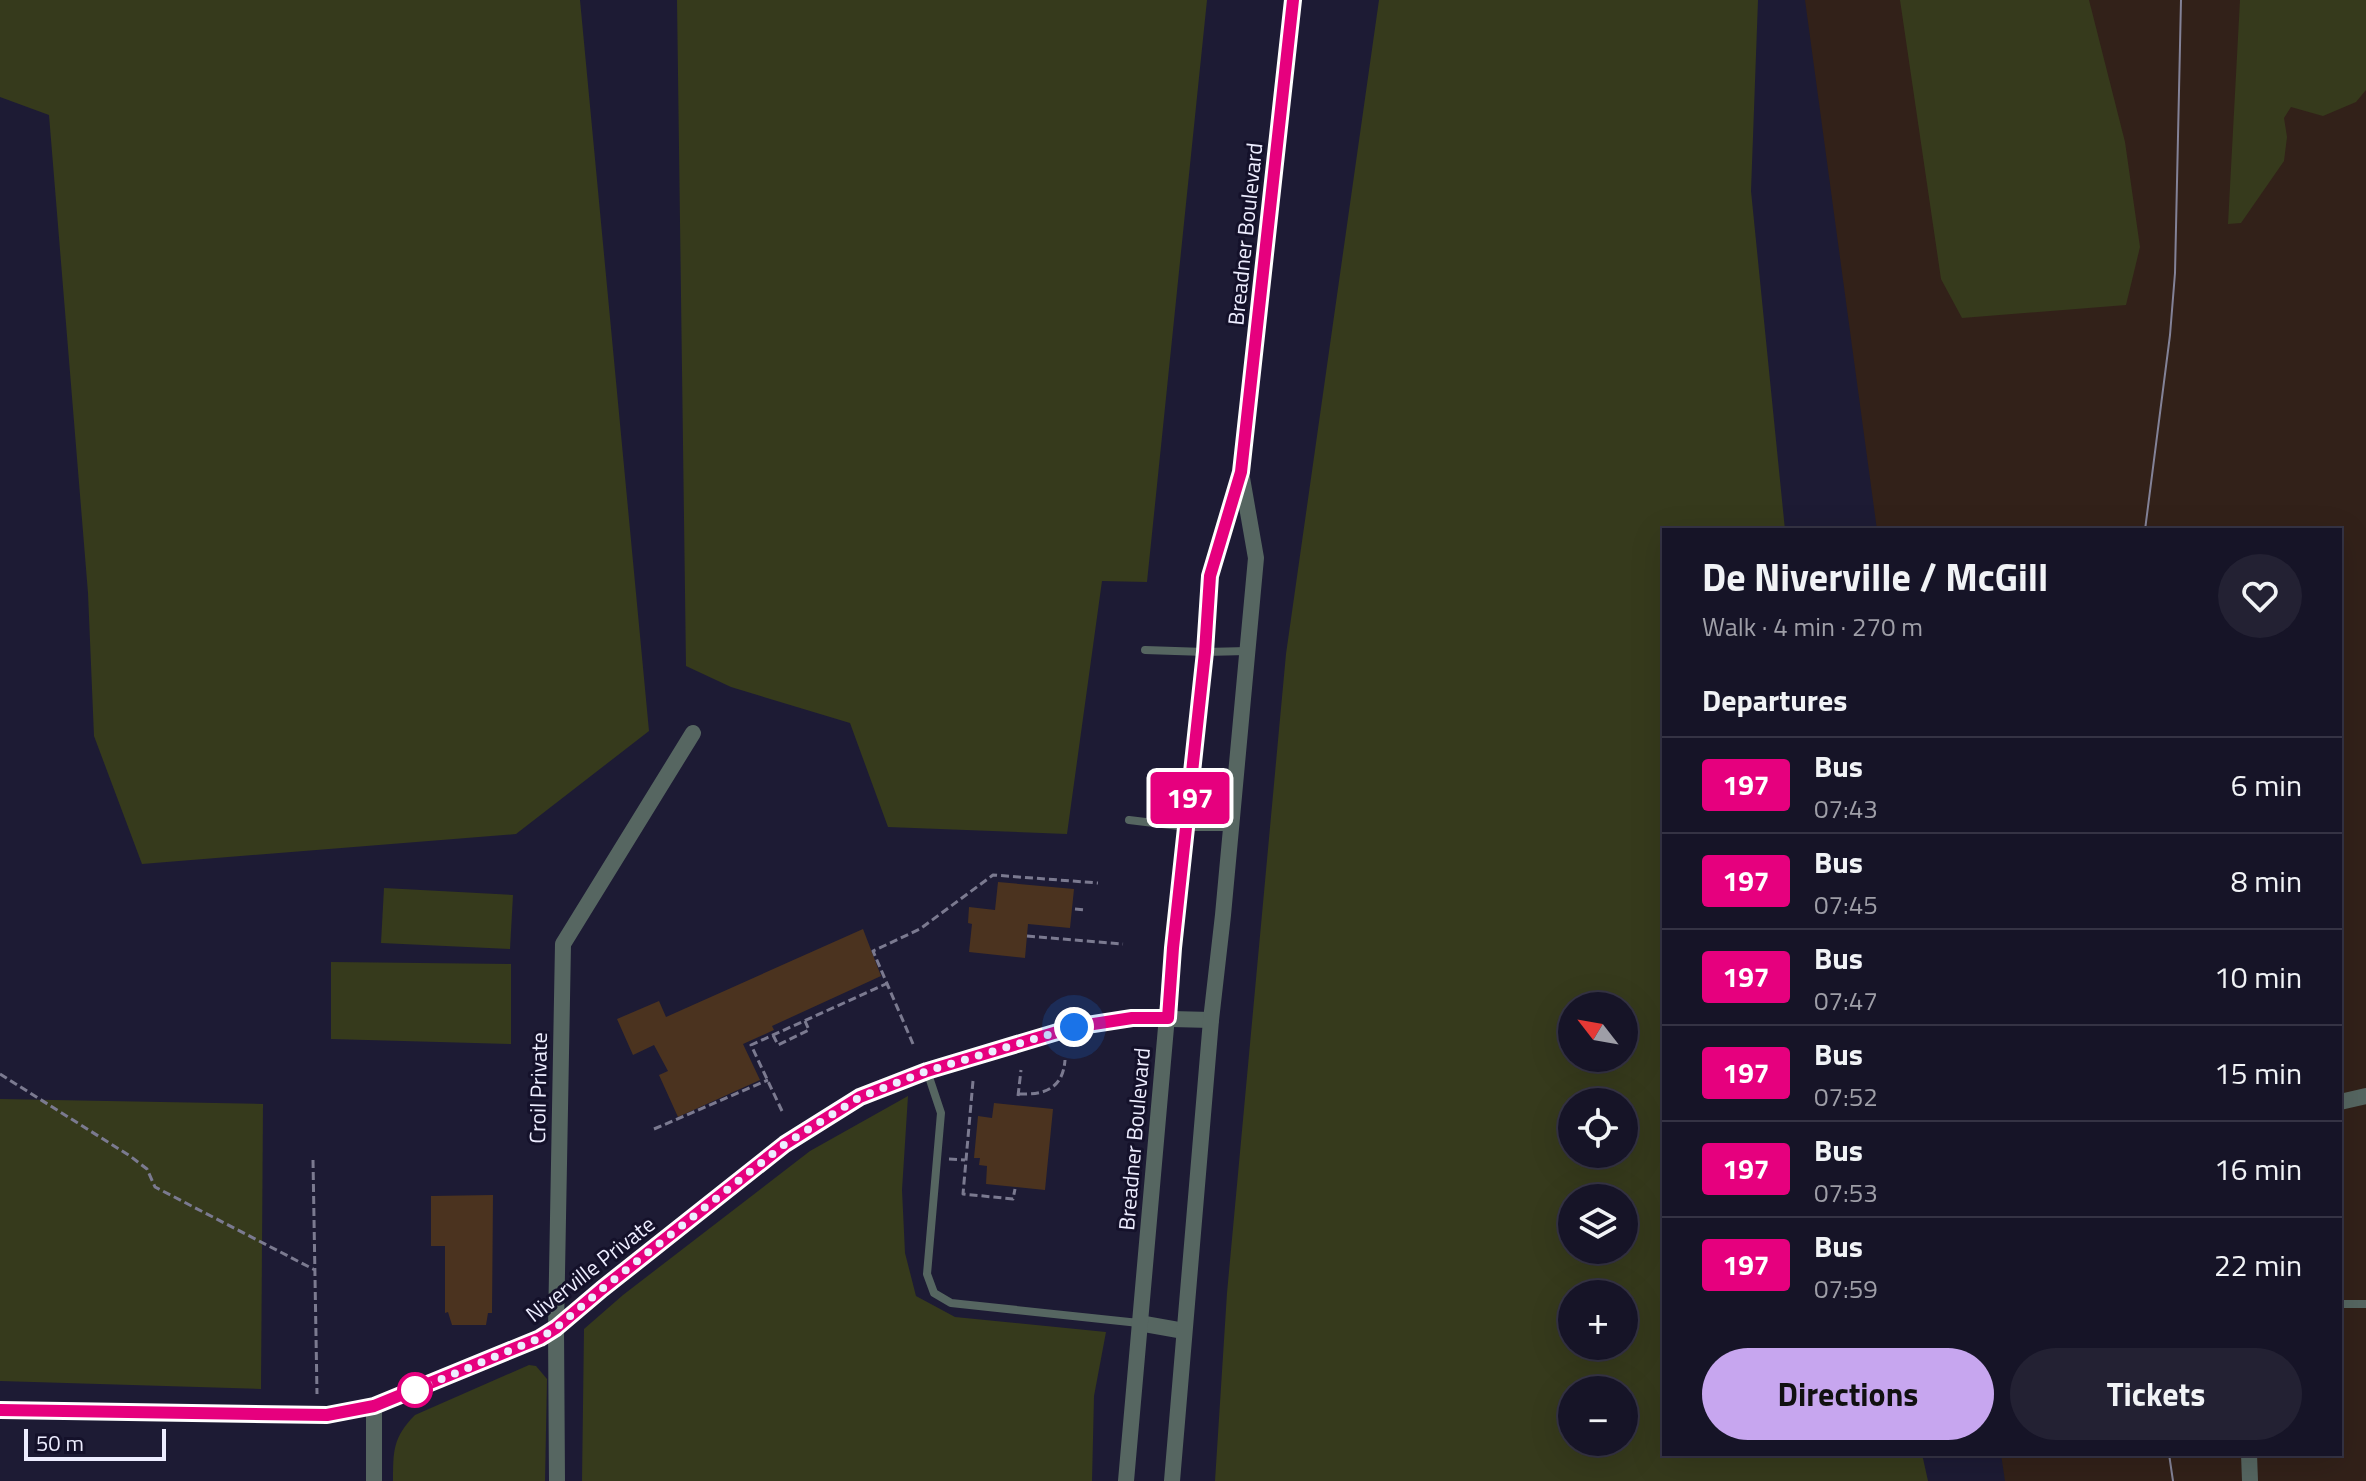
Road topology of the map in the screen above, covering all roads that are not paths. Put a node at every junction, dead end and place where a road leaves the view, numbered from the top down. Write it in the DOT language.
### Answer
graph roads {
  1 [pos="1293,0"];
  2 [pos="1241,472"];
  3 [pos="1145,650"];
  4 [pos="1247,651"];
  5 [pos="1205,652"];
  6 [pos="693,733"];
  7 [pos="1129,820"];
  8 [pos="1187,827"];
  9 [pos="1231,827"];
  10 [pos="1168,1018"];
  11 [pos="1211,1020"];
  12 [pos="927,1071"];
  13 [pos="2366,1096"];
  14 [pos="2342,1102"];
  15 [pos="2342,1304"];
  16 [pos="2366,1304"];
  17 [pos="1139,1323"];
  18 [pos="556,1328"];
  19 [pos="1184,1331"];
  20 [pos="374,1406"];
  21 [pos="0,1410"];
  22 [pos="2249,1456"];
  23 [pos="374,1481"];
  24 [pos="557,1481"];
  25 [pos="1126,1481"];
  26 [pos="1172,1481"];
  27 [pos="2250,1481"];
  1 -- 2 [label="street, Breadner Boulevard"];
  2 -- 4 [label="street, Breadner Boulevard"];
  2 -- 5 [label="street, Breadner Boulevard"];
  3 -- 5 [label="lane"];
  4 -- 5 [label="lane"];
  4 -- 9 [label="street, Breadner Boulevard"];
  5 -- 8 [label="street, Breadner Boulevard"];
  6 -- 18 [label="street, Croil Private"];
  7 -- 8 [label="lane"];
  8 -- 9 [label="lane"];
  8 -- 10 [label="street, Breadner Boulevard"];
  9 -- 11 [label="street, Breadner Boulevard"];
  10 -- 11 [label="street, Niverville Private"];
  10 -- 12 [label="street, Niverville Private"];
  10 -- 17 [label="street, Breadner Boulevard"];
  11 -- 19 [label="street, Breadner Boulevard"];
  12 -- 17 [label="lane"];
  12 -- 18 [label="street, Niverville Private"];
  13 -- 14 [label="street"];
  15 -- 16 [label="lane"];
  17 -- 19 [label="street"];
  17 -- 25 [label="street, Breadner Boulevard"];
  18 -- 20 [label="street, Niverville Private"];
  18 -- 24 [label="street, Croil Private"];
  19 -- 26 [label="street, Breadner Boulevard"];
  20 -- 21 [label="street, Niverville Private"];
  20 -- 23 [label="street"];
  22 -- 27 [label="street"];
}
